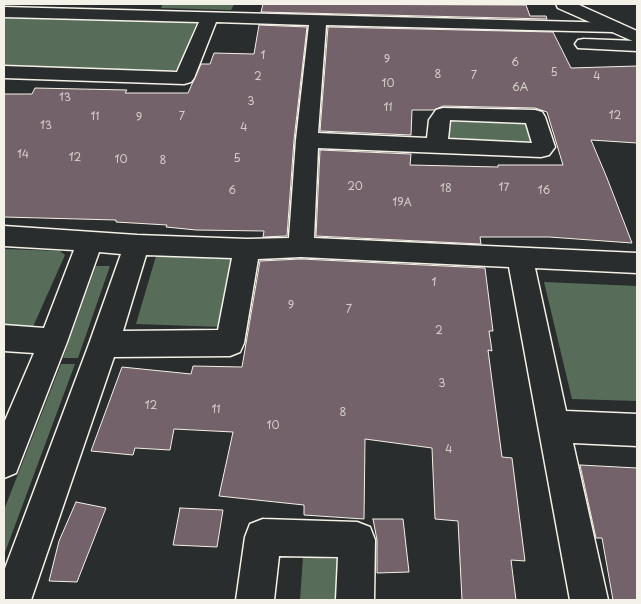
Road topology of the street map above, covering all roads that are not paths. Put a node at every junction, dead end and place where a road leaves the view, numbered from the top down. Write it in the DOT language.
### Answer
graph roads {
  1 [pos="564,4"];
  2 [pos="4,12"];
  3 [pos="246,19"];
  4 [pos="206,25"];
  5 [pos="613,27"];
  6 [pos="316,33"];
  7 [pos="270,36"];
  8 [pos="637,38"];
  9 [pos="569,44"];
  10 [pos="637,46"];
  11 [pos="4,72"];
  12 [pos="307,140"];
  13 [pos="437,145"];
  14 [pos="4,236"];
  15 [pos="90,242"];
  16 [pos="137,245"];
  17 [pos="301,247"];
  18 [pos="247,249"];
  19 [pos="520,259"];
  20 [pos="637,263"];
  21 [pos="4,338"];
  22 [pos="53,342"];
  23 [pos="104,344"];
  24 [pos="553,426"];
  25 [pos="637,430"];
  26 [pos="4,460"];
  27 [pos="12,600"];
  28 [pos="256,600"];
  29 [pos="355,600"];
  30 [pos="589,600"];
  1 -- 5 [label="street"];
  2 -- 4 [label="street"];
  3 -- 4 [label="street"];
  3 -- 6 [label="street"];
  3 -- 7 [label="street"];
  4 -- 11 [label="street"];
  5 -- 6 [label="street"];
  5 -- 8 [label="street"];
  6 -- 12 [label="street"];
  9 -- 10 [label="street"];
  12 -- 13 [label="street"];
  12 -- 17 [label="street"];
  14 -- 15 [label="street"];
  15 -- 16 [label="street"];
  15 -- 22 [label="street"];
  16 -- 18 [label="street"];
  16 -- 23 [label="street"];
  17 -- 18 [label="street"];
  17 -- 19 [label="street"];
  18 -- 23 [label="street"];
  19 -- 20 [label="street"];
  19 -- 24 [label="street"];
  21 -- 22 [label="street"];
  22 -- 26 [label="street"];
  23 -- 27 [label="street"];
  24 -- 25 [label="street"];
  24 -- 30 [label="street"];
  28 -- 29 [label="street"];
}
